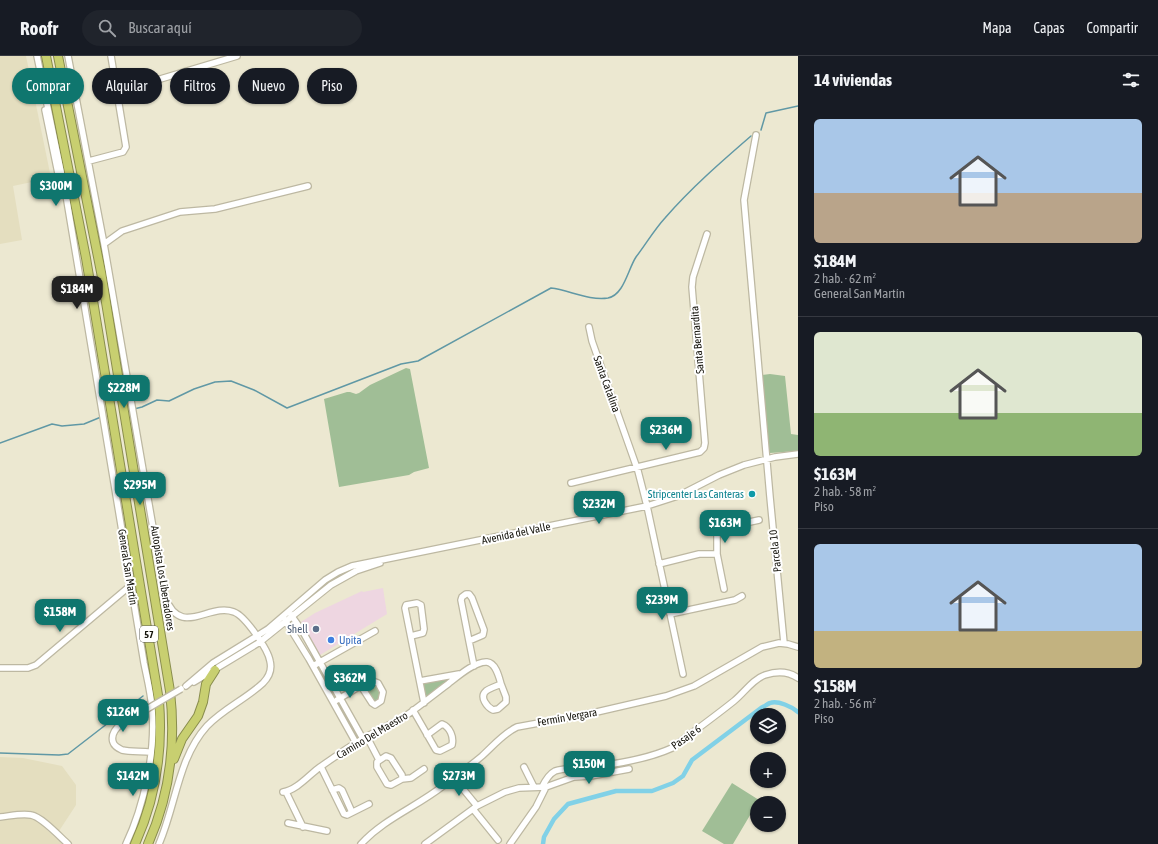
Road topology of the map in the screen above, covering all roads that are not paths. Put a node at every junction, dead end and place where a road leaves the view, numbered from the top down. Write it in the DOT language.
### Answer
graph roads {
  1 [pos="37,56"];
  2 [pos="46,56"];
  3 [pos="58,56"];
  4 [pos="68,56"];
  5 [pos="110,56"];
  6 [pos="237,56"];
  7 [pos="112,68"];
  8 [pos="162,78"];
  9 [pos="119,104"];
  10 [pos="756,135"];
  11 [pos="89,161"];
  12 [pos="308,186"];
  13 [pos="707,234"];
  14 [pos="104,244"];
  15 [pos="589,327"];
  16 [pos="798,454"];
  17 [pos="766,459"];
  18 [pos="636,468"];
  19 [pos="571,483"];
  20 [pos="647,506"];
  21 [pos="759,520"];
  22 [pos="717,554"];
  23 [pos="391,559"];
  24 [pos="659,564"];
  25 [pos="131,585"];
  26 [pos="724,589"];
  27 [pos="742,596"];
  28 [pos="289,611"];
  29 [pos="670,614"];
  30 [pos="282,617"];
  31 [pos="292,617"];
  32 [pos="286,622"];
  33 [pos="375,631"];
  34 [pos="256,636"];
  35 [pos="410,636"];
  36 [pos="469,641"];
  37 [pos="260,642"];
  38 [pos="784,643"];
  39 [pos="798,647"];
  40 [pos="320,662"];
  41 [pos="313,666"];
  42 [pos="474,666"];
  43 [pos="0,668"];
  44 [pos="215,670"];
  45 [pos="460,674"];
  46 [pos="682,674"];
  47 [pos="798,678"];
  48 [pos="420,681"];
  49 [pos="501,684"];
  50 [pos="361,686"];
  51 [pos="184,687"];
  52 [pos="339,698"];
  53 [pos="333,702"];
  54 [pos="424,703"];
  55 [pos="413,710"];
  56 [pos="427,735"];
  57 [pos="365,738"];
  58 [pos="356,743"];
  59 [pos="150,752"];
  60 [pos="379,760"];
  61 [pos="321,767"];
  62 [pos="524,767"];
  63 [pos="424,769"];
  64 [pos="629,769"];
  65 [pos="454,778"];
  66 [pos="402,779"];
  67 [pos="168,783"];
  68 [pos="534,787"];
  69 [pos="544,787"];
  70 [pos="332,790"];
  71 [pos="369,804"];
  72 [pos="475,808"];
  73 [pos="351,813"];
  74 [pos="0,817"];
  75 [pos="288,823"];
  76 [pos="303,827"];
  77 [pos="327,831"];
  78 [pos="498,840"];
  79 [pos="68,844"];
  80 [pos="126,844"];
  81 [pos="136,844"];
  82 [pos="148,844"];
  83 [pos="159,844"];
  84 [pos="360,844"];
  85 [pos="425,844"];
  86 [pos="510,844"];
  1 -- 25 [label="street, General San Martín"];
  2 -- 81 [label="highway, Autopista Los Libertadores / 57"];
  3 -- 67 [label="highway, Autopista Los Libertadores / 57"];
  4 -- 11 [label="street"];
  5 -- 7 [label="street"];
  6 -- 8 [label="street"];
  9 -- 11 [label="street"];
  10 -- 17 [label="street, Parcela 10"];
  11 -- 14 [label="street"];
  12 -- 14 [label="street"];
  13 -- 18 [label="street, Santa Bernardita"];
  14 -- 34 [label="street"];
  15 -- 18 [label="street, Santa Catalina"];
  16 -- 17 [label="street, Avenida del Valle"];
  17 -- 20 [label="street, Avenida del Valle"];
  17 -- 38 [label="street, Parcela 10"];
  18 -- 19 [label="street"];
  18 -- 20 [label="street, Santa Catalina"];
  20 -- 23 [label="street, Avenida del Valle"];
  20 -- 24 [label="street, Santa Catalina"];
  21 -- 22 [label="street"];
  22 -- 24 [label="street"];
  22 -- 26 [label="street"];
  23 -- 28 [label="street, Avenida del Valle"];
  23 -- 31 [label="street, Avenida del Valle"];
  24 -- 29 [label="street, Santa Catalina"];
  25 -- 43 [label="street"];
  25 -- 59 [label="street, General San Martín"];
  27 -- 29 [label="street"];
  28 -- 30 [label="street, Avenida del Valle"];
  28 -- 31 [label="street"];
  29 -- 46 [label="street, Santa Catalina"];
  30 -- 32 [label="street"];
  30 -- 34 [label="street, Avenida del Valle"];
  31 -- 32 [label="street, Avenida del Valle"];
  31 -- 40 [label="street"];
  32 -- 37 [label="street, Avenida del Valle"];
  32 -- 41 [label="street"];
  33 -- 40 [label="street"];
  34 -- 37 [label="street"];
  34 -- 51 [label="street, Avenida del Valle"];
  35 -- 35 [label="street"];
  35 -- 48 [label="street"];
  36 -- 36 [label="street"];
  36 -- 42 [label="street"];
  37 -- 44 [label="street, Avenida del Valle"];
  37 -- 83 [label="street"];
  38 -- 39 [label="street, Fermín Vergara"];
  38 -- 65 [label="street, Fermín Vergara"];
  40 -- 41 [label="street"];
  40 -- 52 [label="street"];
  41 -- 53 [label="street"];
  42 -- 45 [label="street, Camino Del Maestro"];
  42 -- 49 [label="street, Camino Del Maestro"];
  44 -- 51 [label="street, Avenida del Valle"];
  44 -- 67 [label="highway"];
  45 -- 48 [label="street, Camino Del Maestro"];
  45 -- 54 [label="street, Camino Del Maestro"];
  47 -- 69 [label="street, Pasaje 6"];
  48 -- 54 [label="street"];
  49 -- 49 [label="street, Camino Del Maestro"];
  50 -- 50 [label="street"];
  50 -- 52 [label="street"];
  51 -- 59 [label="street, Avenida del Valle, bridge"];
  52 -- 53 [label="street"];
  52 -- 57 [label="street"];
  53 -- 58 [label="street"];
  54 -- 55 [label="street, Camino Del Maestro"];
  55 -- 56 [label="street"];
  55 -- 57 [label="street, Camino Del Maestro"];
  56 -- 56 [label="street"];
  57 -- 58 [label="street, Camino Del Maestro"];
  57 -- 60 [label="street"];
  58 -- 61 [label="street, Camino Del Maestro"];
  59 -- 80 [label="street, General San Martín"];
  60 -- 66 [label="street"];
  60 -- 66 [label="street"];
  61 -- 70 [label="street"];
  61 -- 76 [label="street, Camino Del Maestro"];
  62 -- 68 [label="street"];
  63 -- 66 [label="street"];
  64 -- 69 [label="street"];
  65 -- 72 [label="street"];
  65 -- 84 [label="street, Fermín Vergara"];
  67 -- 82 [label="highway, Autopista Los Libertadores / 57"];
  68 -- 69 [label="street"];
  68 -- 72 [label="street"];
  69 -- 86 [label="street, Pasaje 6"];
  70 -- 73 [label="street"];
  70 -- 73 [label="street"];
  71 -- 73 [label="street"];
  72 -- 78 [label="street"];
  72 -- 85 [label="street"];
  74 -- 79 [label="street"];
  75 -- 76 [label="street"];
  76 -- 77 [label="street"];
}
